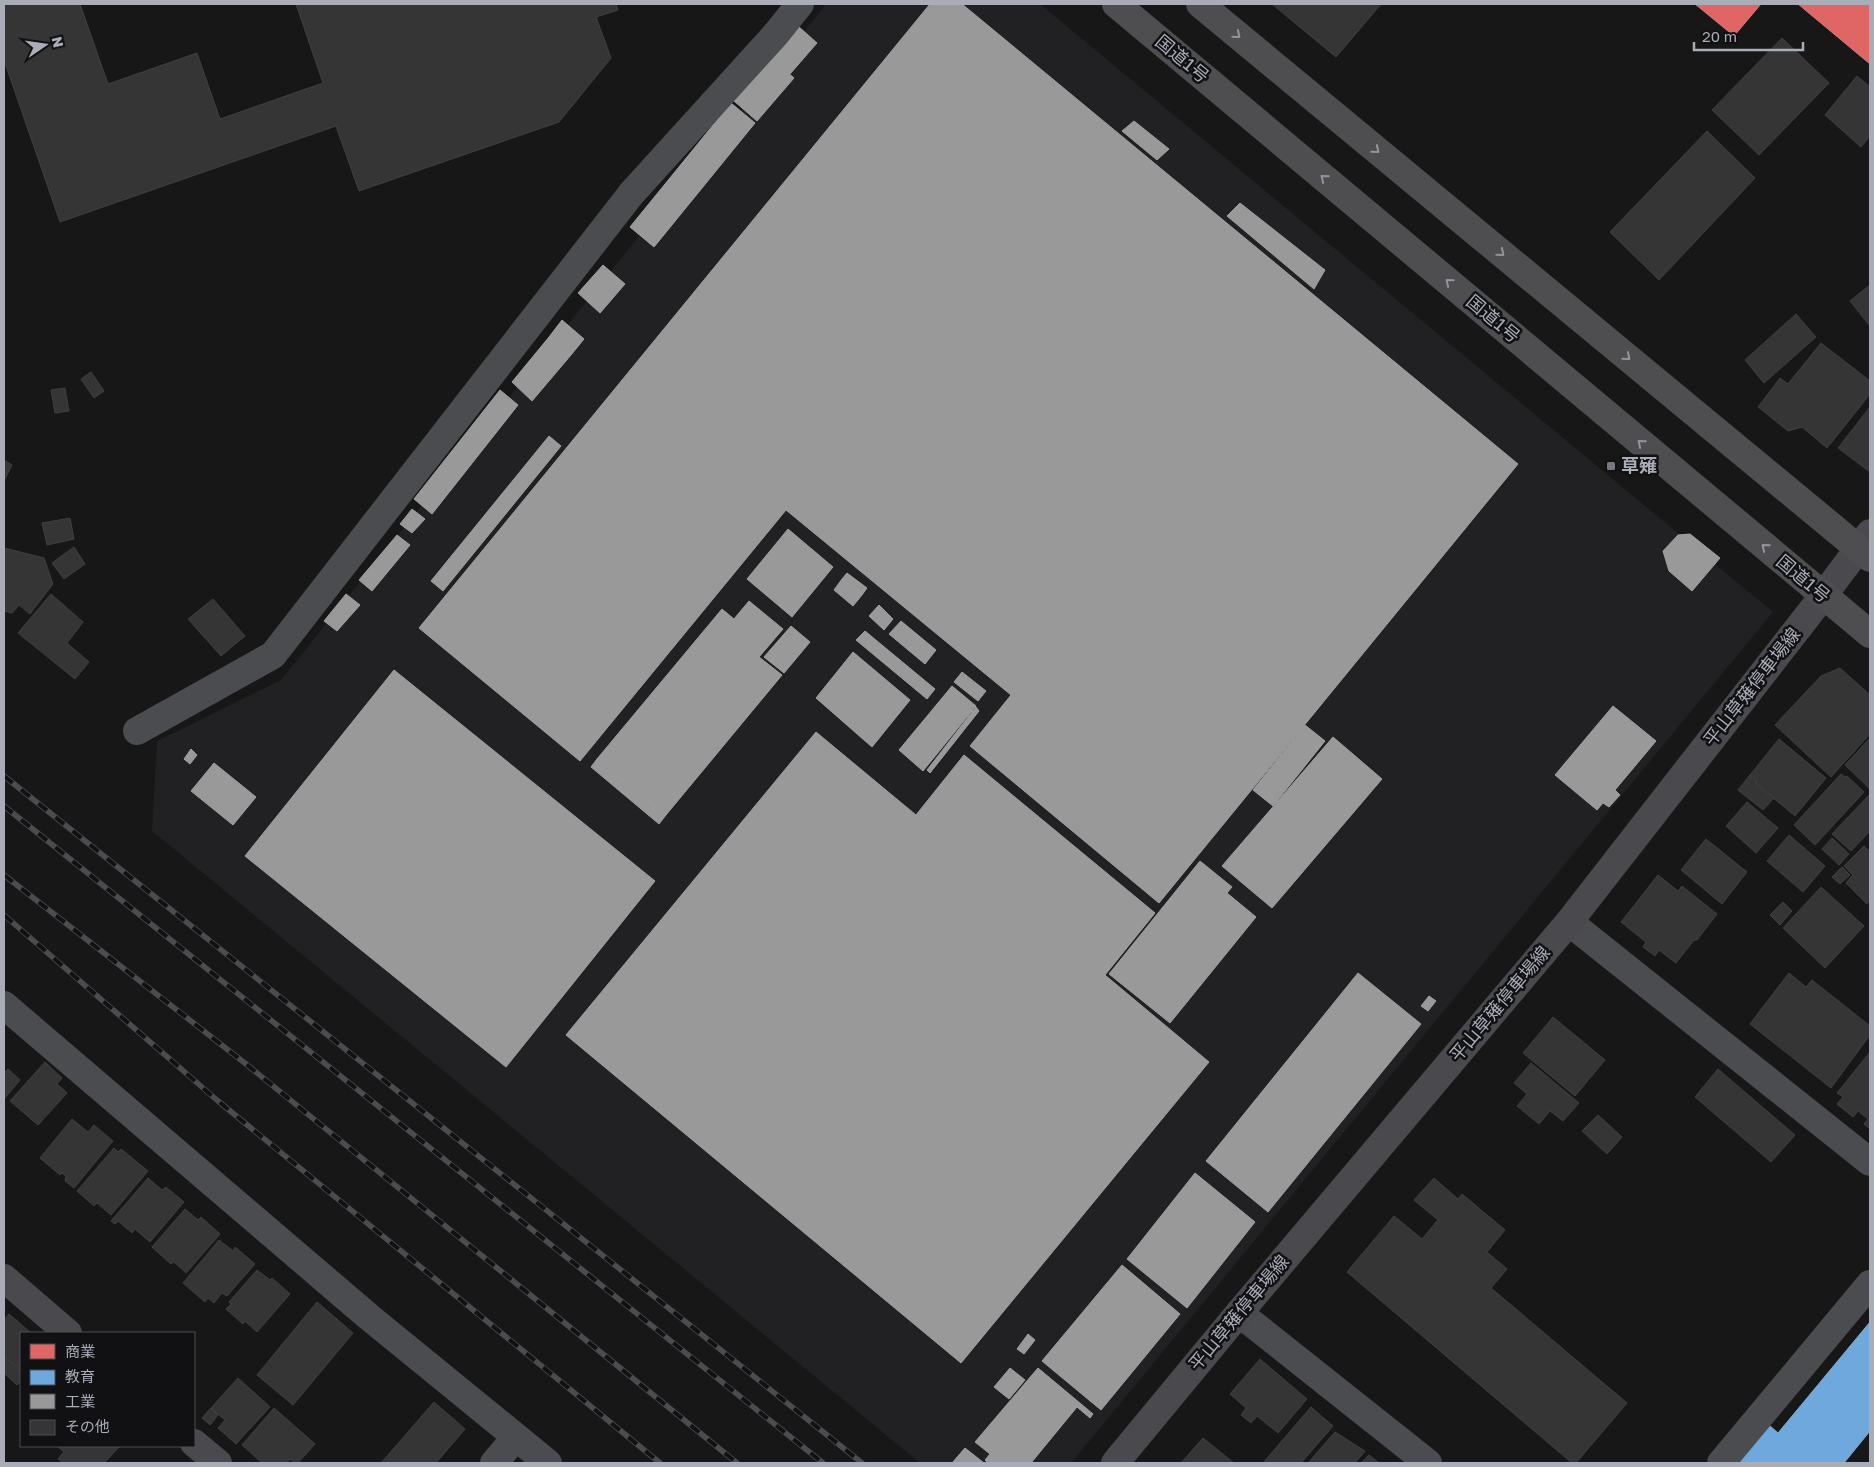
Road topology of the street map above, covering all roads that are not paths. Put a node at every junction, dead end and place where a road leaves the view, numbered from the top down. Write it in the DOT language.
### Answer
graph roads {
  1 [pos="800,4"];
  2 [pos="1116,4"];
  3 [pos="1200,4"];
  4 [pos="1866,546"];
  5 [pos="1823,596"];
  6 [pos="1870,634"];
  7 [pos="136,731"];
  8 [pos="1568,922"];
  9 [pos="6,1012"];
  10 [pos="1870,1162"];
  11 [pos="4,1278"];
  12 [pos="1870,1284"];
  13 [pos="1239,1312"];
  14 [pos="67,1332"];
  15 [pos="515,1438"];
  16 [pos="494,1463"];
  17 [pos="548,1463"];
  18 [pos="1115,1463"];
  19 [pos="1428,1463"];
  20 [pos="1721,1463"];
  1 -- 7 [label="street"];
  5 -- 2 [label="highway, 国道1号, one-way"];
  3 -- 4 [label="highway, one-way"];
  4 -- 5 [label="main road, 平山草薙停車場線"];
  5 -- 6 [label="highway, 国道1号"];
  5 -- 8 [label="main road, 平山草薙停車場線"];
  8 -- 10 [label="street"];
  8 -- 13 [label="main road, 平山草薙停車場線"];
  9 -- 15 [label="street"];
  11 -- 14 [label="main road"];
  12 -- 20 [label="street"];
  13 -- 18 [label="main road, 平山草薙停車場線"];
  13 -- 19 [label="street"];
  15 -- 16 [label="street"];
  15 -- 17 [label="street"];
}
